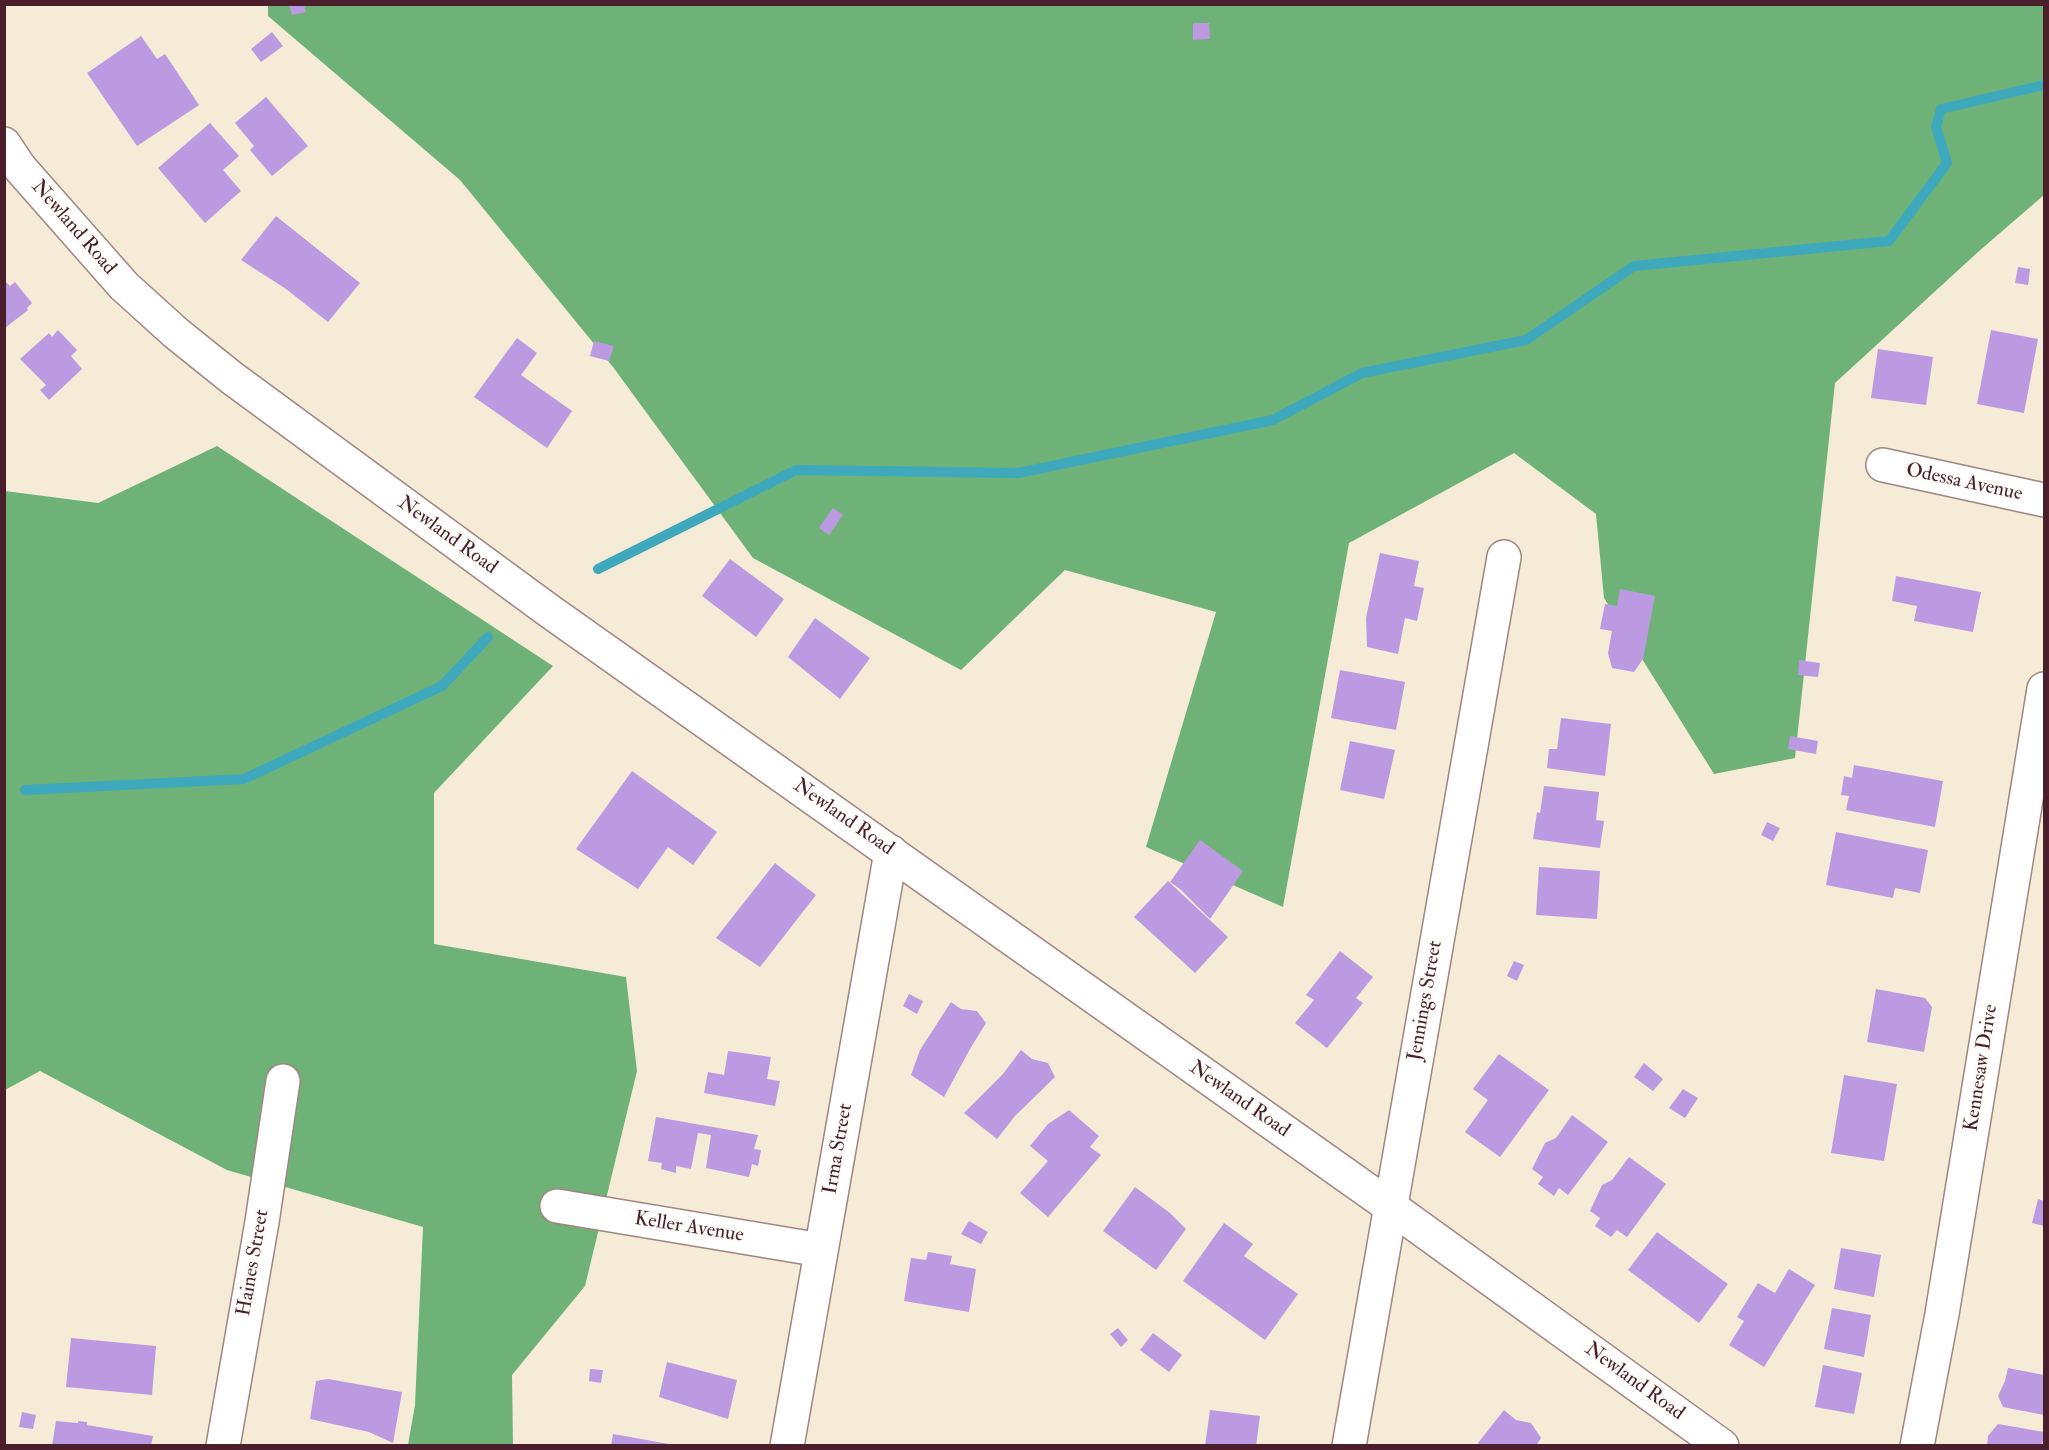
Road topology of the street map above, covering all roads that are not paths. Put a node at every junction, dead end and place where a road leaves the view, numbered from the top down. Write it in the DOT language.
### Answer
graph roads {
  1 [pos="4,144"];
  2 [pos="1883,465"];
  3 [pos="2044,500"];
  4 [pos="1504,557"];
  5 [pos="2044,689"];
  6 [pos="891,852"];
  7 [pos="283,1081"];
  8 [pos="557,1206"];
  9 [pos="1391,1207"];
  10 [pos="821,1250"];
  11 [pos="223,1446"];
  12 [pos="787,1446"];
  13 [pos="1349,1446"];
  14 [pos="1722,1446"];
  15 [pos="1917,1446"];
  1 -- 6 [label="street, Newland Road"];
  2 -- 3 [label="street, Odessa Avenue"];
  4 -- 9 [label="street, Jennings Street"];
  5 -- 15 [label="street, Kennesaw Drive"];
  6 -- 9 [label="street, Newland Road"];
  6 -- 10 [label="street, Irma Street"];
  7 -- 11 [label="street, Haines Street"];
  8 -- 10 [label="street, Keller Avenue"];
  9 -- 13 [label="street, Jennings Street"];
  9 -- 14 [label="street, Newland Road"];
  10 -- 12 [label="street, Irma Street"];
}
